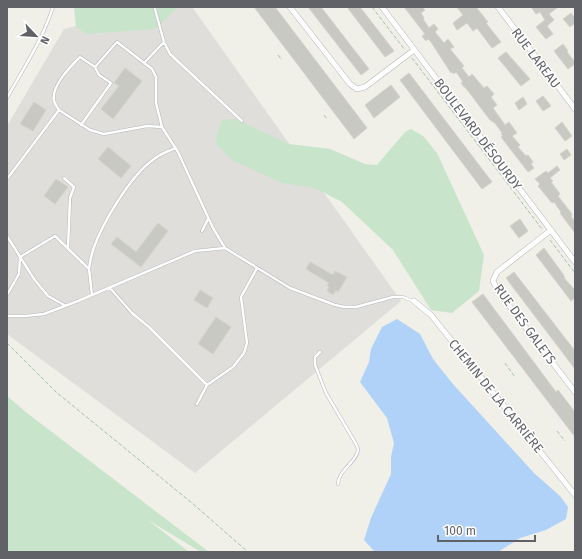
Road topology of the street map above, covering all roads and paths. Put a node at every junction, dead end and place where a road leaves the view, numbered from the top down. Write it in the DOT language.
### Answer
graph roads {
  1 [pos="53,7"];
  2 [pos="290,7"];
  3 [pos="372,7"];
  4 [pos="382,7"];
  5 [pos="498,7"];
  6 [pos="155,8"];
  7 [pos="164,42"];
  8 [pos="404,49"];
  9 [pos="414,50"];
  10 [pos="278,54"];
  11 [pos="412,59"];
  12 [pos="282,60"];
  13 [pos="144,63"];
  14 [pos="95,67"];
  15 [pos="7,98"];
  16 [pos="575,109"];
  17 [pos="59,110"];
  18 [pos="324,115"];
  19 [pos="327,119"];
  20 [pos="242,121"];
  21 [pos="81,124"];
  22 [pos="162,127"];
  23 [pos="176,148"];
  24 [pos="64,178"];
  25 [pos="7,179"];
  26 [pos="208,218"];
  27 [pos="542,230"];
  28 [pos="551,230"];
  29 [pos="202,231"];
  30 [pos="7,236"];
  31 [pos="550,240"];
  32 [pos="68,248"];
  33 [pos="225,248"];
  34 [pos="20,257"];
  35 [pos="575,262"];
  36 [pos="257,268"];
  37 [pos="89,269"];
  38 [pos="575,273"];
  39 [pos="110,288"];
  40 [pos="7,295"];
  41 [pos="92,295"];
  42 [pos="414,301"];
  43 [pos="66,306"];
  44 [pos="7,316"];
  45 [pos="7,343"];
  46 [pos="320,352"];
  47 [pos="505,363"];
  48 [pos="515,377"];
  49 [pos="207,385"];
  50 [pos="575,392"];
  51 [pos="197,404"];
  52 [pos="557,430"];
  53 [pos="565,441"];
  54 [pos="338,484"];
  55 [pos="575,494"];
  56 [pos="248,552"];
  1 -- 15 [label="lane"];
  2 -- 9 [label="street"];
  3 -- 8 [label="path"];
  4 -- 9 [label="street, BOULEVARD DÉSOURDY"];
  5 -- 16 [label="street, RUE LAREAU"];
  6 -- 7 [label="lane"];
  7 -- 13 [label="lane"];
  7 -- 20 [label="lane"];
  9 -- 28 [label="street, BOULEVARD DÉSOURDY"];
  10 -- 12 [label="path"];
  11 -- 27 [label="path"];
  13 -- 14 [label="lane"];
  13 -- 22 [label="lane"];
  14 -- 17 [label="lane"];
  14 -- 21 [label="lane"];
  17 -- 21 [label="lane"];
  17 -- 25 [label="lane"];
  18 -- 19 [label="path"];
  21 -- 22 [label="lane"];
  22 -- 23 [label="lane"];
  23 -- 26 [label="lane"];
  23 -- 37 [label="lane"];
  24 -- 32 [label="lane"];
  26 -- 29 [label="lane"];
  26 -- 33 [label="lane"];
  28 -- 35 [label="street, BOULEVARD DÉSOURDY"];
  28 -- 50 [label="street, RUE DES GALETS"];
  30 -- 34 [label="lane"];
  31 -- 38 [label="path"];
  32 -- 34 [label="lane"];
  32 -- 37 [label="lane"];
  33 -- 36 [label="lane"];
  33 -- 39 [label="lane"];
  34 -- 40 [label="lane"];
  34 -- 43 [label="lane"];
  36 -- 42 [label="lane"];
  36 -- 49 [label="lane"];
  37 -- 41 [label="lane"];
  39 -- 41 [label="lane"];
  39 -- 49 [label="lane"];
  41 -- 43 [label="lane"];
  42 -- 55 [label="street, CHEMIN DE LA CARRIÈRE"];
  43 -- 44 [label="lane"];
  45 -- 56 [label="path"];
  46 -- 54 [label="lane"];
  47 -- 48 [label="path"];
  49 -- 51 [label="lane"];
  52 -- 53 [label="path"];
}
